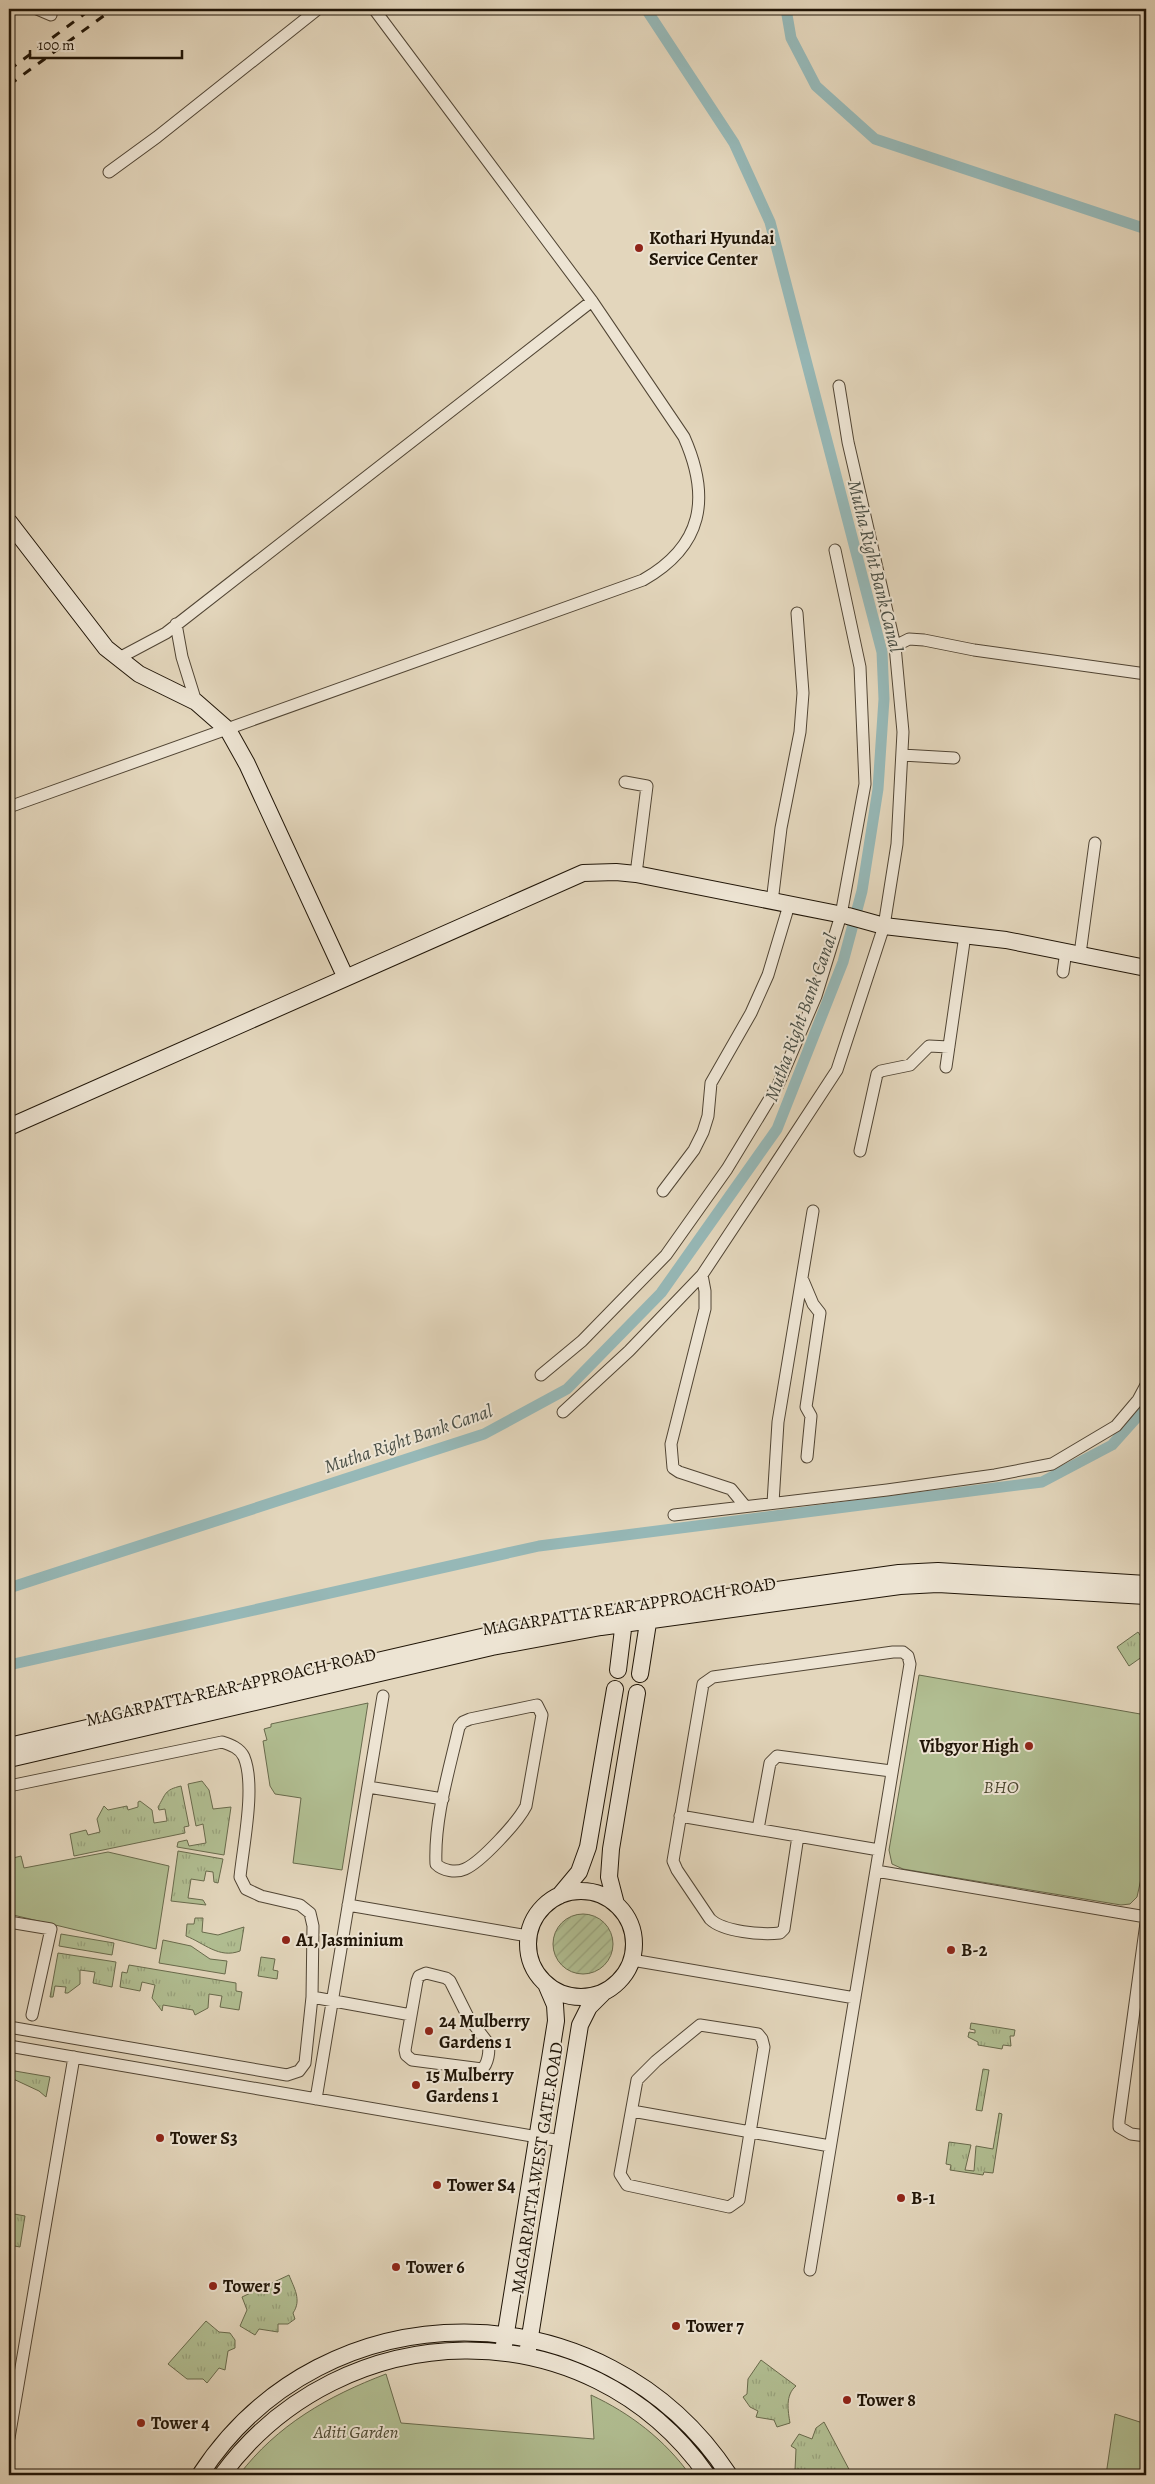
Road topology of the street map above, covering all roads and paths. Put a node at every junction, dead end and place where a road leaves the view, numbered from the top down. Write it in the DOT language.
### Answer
graph roads {
  1 [pos="37,9"];
  2 [pos="318,9"];
  3 [pos="374,9"];
  4 [pos="51,15"];
  5 [pos="109,172"];
  6 [pos="592,300"];
  7 [pos="839,386"];
  8 [pos="9,522"];
  9 [pos="835,550"];
  10 [pos="797,613"];
  11 [pos="176,624"];
  12 [pos="895,646"];
  13 [pos="119,658"];
  14 [pos="1146,674"];
  15 [pos="196,702"];
  16 [pos="228,730"];
  17 [pos="902,755"];
  18 [pos="954,758"];
  19 [pos="625,782"];
  20 [pos="9,807"];
  21 [pos="1095,842"];
  22 [pos="636,874"];
  23 [pos="772,902"];
  24 [pos="789,906"];
  25 [pos="845,916"];
  26 [pos="879,924"];
  27 [pos="965,935"];
  28 [pos="1073,953"];
  29 [pos="1146,968"];
  30 [pos="1063,972"];
  31 [pos="345,976"];
  32 [pos="949,1047"];
  33 [pos="946,1067"];
  34 [pos="9,1127"];
  35 [pos="860,1151"];
  36 [pos="663,1191"];
  37 [pos="813,1211"];
  38 [pos="702,1275"];
  39 [pos="801,1276"];
  40 [pos="541,1375"];
  41 [pos="1146,1385"];
  42 [pos="563,1412"];
  43 [pos="807,1457"];
  44 [pos="772,1503"];
  45 [pos="745,1506"];
  46 [pos="674,1515"];
  47 [pos="1146,1584"];
  48 [pos="1146,1596"];
  49 [pos="650,1614"];
  50 [pos="625,1617"];
  51 [pos="618,1670"];
  52 [pos="640,1674"];
  53 [pos="614,1689"];
  54 [pos="637,1692"];
  55 [pos="383,1696"];
  56 [pos="9,1746"];
  57 [pos="9,1759"];
  58 [pos="891,1771"];
  59 [pos="9,1786"];
  60 [pos="368,1787"];
  61 [pos="443,1799"];
  62 [pos="680,1816"];
  63 [pos="758,1829"];
  64 [pos="798,1836"];
  65 [pos="879,1850"];
  66 [pos="876,1870"];
  67 [pos="559,1896"];
  68 [pos="616,1904"];
  69 [pos="348,1905"];
  70 [pos="1146,1916"];
  71 [pos="9,1922"];
  72 [pos="1146,1923"];
  73 [pos="528,1936"];
  74 [pos="632,1960"];
  75 [pos="546,1984"];
  76 [pos="602,1993"];
  77 [pos="856,1993"];
  78 [pos="312,1997"];
  79 [pos="332,1999"];
  80 [pos="411,2014"];
  81 [pos="32,2015"];
  82 [pos="9,2026"];
  83 [pos="24,2029"];
  84 [pos="15,2047"];
  85 [pos="74,2057"];
  86 [pos="316,2099"];
  87 [pos="632,2111"];
  88 [pos="748,2132"];
  89 [pos="1146,2136"];
  90 [pos="537,2138"];
  91 [pos="561,2142"];
  92 [pos="830,2146"];
  93 [pos="810,2270"];
  94 [pos="505,2334"];
  95 [pos="530,2338"];
  96 [pos="503,2353"];
  97 [pos="527,2357"];
  98 [pos="9,2438"];
  99 [pos="200,2475"];
  100 [pos="222,2475"];
  101 [pos="707,2475"];
  102 [pos="729,2475"];
  1 -- 4 [label="street"];
  2 -- 5 [label="street"];
  3 -- 6 [label="street"];
  6 -- 11 [label="street"];
  6 -- 16 [label="street"];
  7 -- 12 [label="street"];
  8 -- 13 [label="street"];
  9 -- 25 [label="street"];
  10 -- 23 [label="street"];
  11 -- 13 [label="street"];
  11 -- 15 [label="street"];
  12 -- 14 [label="street"];
  12 -- 17 [label="street"];
  13 -- 15 [label="street"];
  15 -- 16 [label="street"];
  16 -- 20 [label="street"];
  16 -- 31 [label="street"];
  17 -- 18 [label="street"];
  17 -- 26 [label="street"];
  19 -- 22 [label="street"];
  21 -- 28 [label="street"];
  22 -- 23 [label="street"];
  22 -- 31 [label="street"];
  23 -- 24 [label="street"];
  24 -- 25 [label="street"];
  24 -- 36 [label="street"];
  25 -- 26 [label="street"];
  25 -- 40 [label="street"];
  26 -- 27 [label="street"];
  26 -- 38 [label="street"];
  27 -- 28 [label="street"];
  27 -- 32 [label="street"];
  28 -- 29 [label="street"];
  28 -- 30 [label="street"];
  31 -- 34 [label="street"];
  32 -- 33 [label="street"];
  32 -- 35 [label="street"];
  37 -- 39 [label="street"];
  38 -- 42 [label="street"];
  38 -- 45 [label="street"];
  39 -- 43 [label="street"];
  39 -- 44 [label="street"];
  41 -- 44 [label="street"];
  44 -- 45 [label="street"];
  45 -- 46 [label="street"];
  47 -- 49 [label="street, MAGARPATTA REAR APPROACH ROAD"];
  48 -- 49 [label="street, MAGARPATTA REAR APPROACH ROAD"];
  49 -- 50 [label="street, MAGARPATTA REAR APPROACH ROAD"];
  49 -- 52 [label="street"];
  50 -- 51 [label="street"];
  50 -- 56 [label="street, MAGARPATTA REAR APPROACH ROAD"];
  50 -- 57 [label="street, MAGARPATTA REAR APPROACH ROAD"];
  53 -- 67 [label="street, MAGARPATTA WEST GATE ROAD"];
  54 -- 68 [label="street"];
  55 -- 60 [label="street"];
  58 -- 62 [label="street"];
  58 -- 63 [label="street"];
  58 -- 65 [label="street"];
  59 -- 78 [label="street"];
  60 -- 61 [label="street"];
  60 -- 69 [label="street"];
  61 -- 61 [label="street"];
  62 -- 63 [label="street"];
  62 -- 64 [label="street"];
  63 -- 64 [label="street"];
  64 -- 65 [label="street"];
  65 -- 66 [label="street"];
  66 -- 70 [label="street"];
  66 -- 77 [label="street"];
  67 -- 68 [label="street, MAGARPATTA WEST GATE ROAD"];
  67 -- 73 [label="street, MAGARPATTA WEST GATE ROAD"];
  68 -- 74 [label="street"];
  69 -- 73 [label="street"];
  69 -- 79 [label="street"];
  71 -- 81 [label="street"];
  72 -- 89 [label="street"];
  73 -- 75 [label="street, MAGARPATTA WEST GATE ROAD"];
  74 -- 76 [label="street, MAGARPATTA WEST GATE ROAD"];
  74 -- 77 [label="street"];
  75 -- 76 [label="street, MAGARPATTA WEST GATE ROAD"];
  75 -- 90 [label="street, MAGARPATTA WEST GATE ROAD"];
  76 -- 91 [label="street, MAGARPATTA WEST GATE ROAD"];
  77 -- 92 [label="street"];
  78 -- 79 [label="street"];
  78 -- 83 [label="street"];
  79 -- 80 [label="street"];
  79 -- 86 [label="street"];
  80 -- 80 [label="street"];
  82 -- 83 [label="street"];
  83 -- 84 [label="street"];
  84 -- 85 [label="street"];
  85 -- 86 [label="street"];
  85 -- 98 [label="street"];
  86 -- 90 [label="street"];
  87 -- 88 [label="street"];
  87 -- 88 [label="street"];
  87 -- 88 [label="street"];
  88 -- 92 [label="street"];
  90 -- 91 [label="street"];
  90 -- 94 [label="street, MAGARPATTA WEST GATE ROAD"];
  91 -- 95 [label="street, MAGARPATTA WEST GATE ROAD"];
  92 -- 93 [label="street"];
  94 -- 95 [label="street"];
  94 -- 96 [label="street, MAGARPATTA WEST GATE ROAD"];
  94 -- 99 [label="street"];
  95 -- 97 [label="street, MAGARPATTA WEST GATE ROAD"];
  95 -- 102 [label="street"];
  96 -- 97 [label="street"];
  96 -- 100 [label="street"];
  97 -- 101 [label="street"];
}
